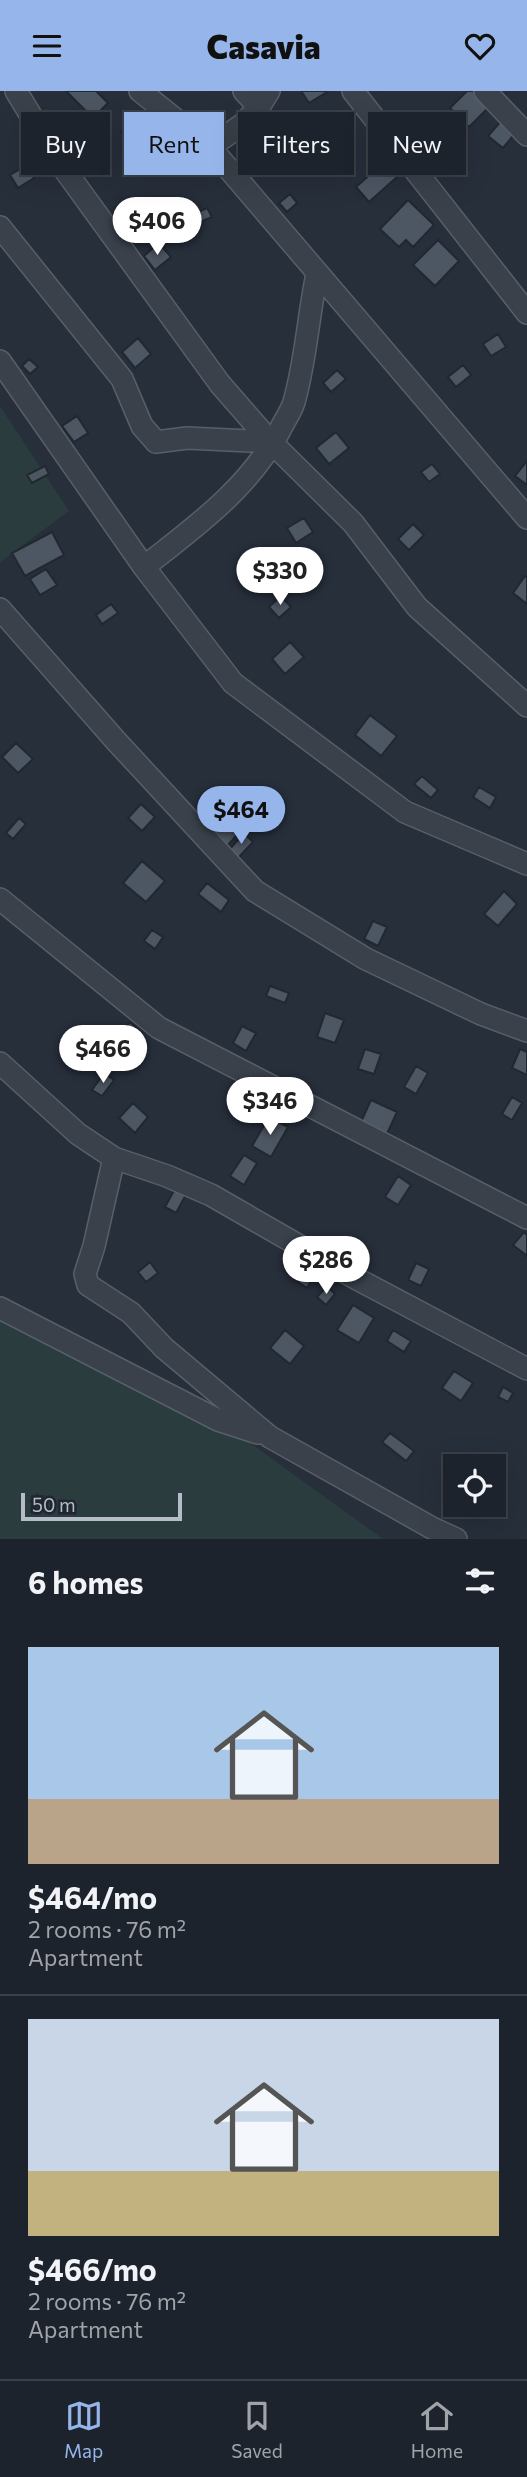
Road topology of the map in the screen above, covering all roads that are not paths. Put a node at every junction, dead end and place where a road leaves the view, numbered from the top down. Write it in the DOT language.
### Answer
graph roads {
  1 [pos="16,91"];
  2 [pos="140,91"];
  3 [pos="244,91"];
  4 [pos="353,91"];
  5 [pos="485,91"];
  6 [pos="264,99"];
  7 [pos="166,112"];
  8 [pos="527,135"];
  9 [pos="224,137"];
  10 [pos="224,164"];
  11 [pos="0,227"];
  12 [pos="317,274"];
  13 [pos="527,313"];
  14 [pos="0,361"];
  15 [pos="271,441"];
  16 [pos="527,518"];
  17 [pos="144,567"];
  18 [pos="0,609"];
  19 [pos="527,706"];
  20 [pos="527,864"];
  21 [pos="0,899"];
  22 [pos="527,1031"];
  23 [pos="0,1063"];
  24 [pos="114,1159"];
  25 [pos="527,1218"];
  26 [pos="0,1308"];
  27 [pos="527,1369"];
  28 [pos="270,1437"];
  29 [pos="456,1539"];
  1 -- 15 [label="street"];
  2 -- 7 [label="street"];
  3 -- 6 [label="street"];
  4 -- 13 [label="street"];
  5 -- 8 [label="street"];
  6 -- 9 [label="street"];
  10 -- 12 [label="street"];
  11 -- 15 [label="street"];
  12 -- 15 [label="street"];
  12 -- 16 [label="street"];
  14 -- 17 [label="street"];
  15 -- 17 [label="street"];
  15 -- 19 [label="street"];
  17 -- 20 [label="street"];
  18 -- 22 [label="street"];
  21 -- 25 [label="street"];
  23 -- 24 [label="street"];
  24 -- 27 [label="street"];
  24 -- 28 [label="street"];
  26 -- 28 [label="street"];
  28 -- 29 [label="street"];
}
